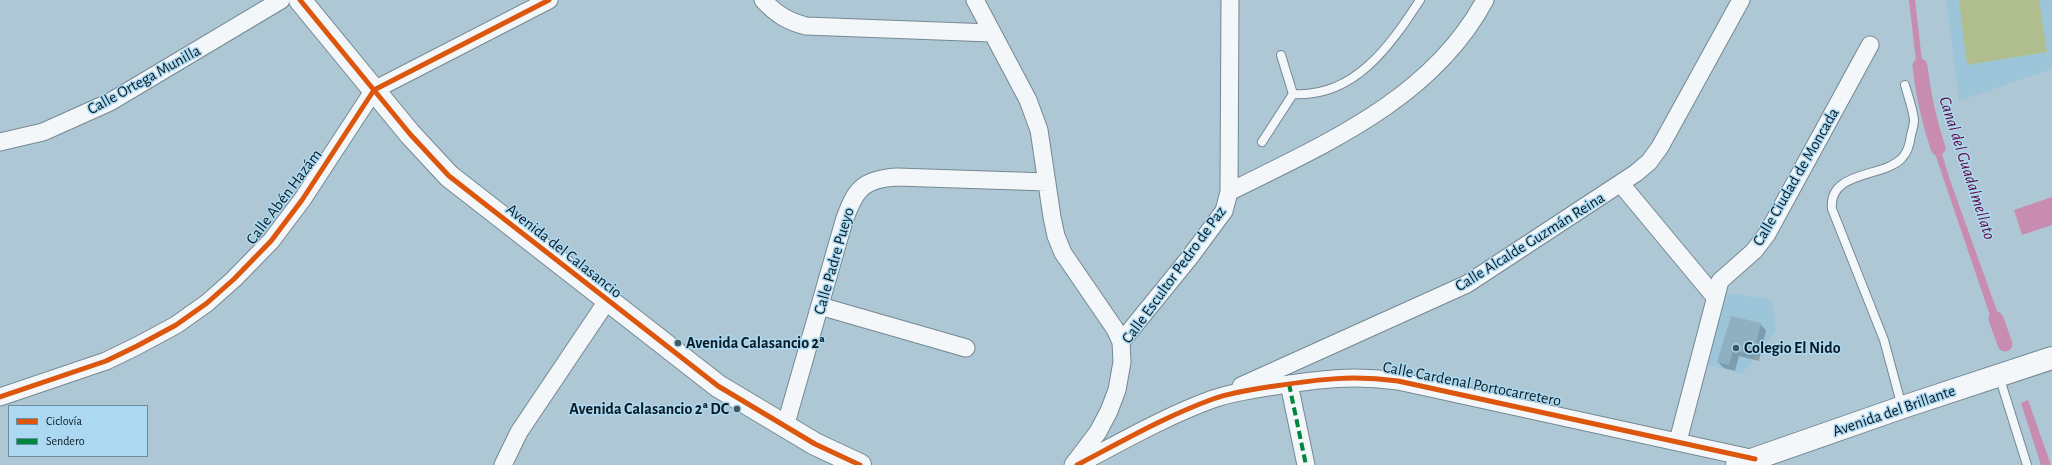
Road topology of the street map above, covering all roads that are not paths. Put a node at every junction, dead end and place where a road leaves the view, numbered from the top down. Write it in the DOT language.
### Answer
graph roads {
  1 [pos="281,0"];
  2 [pos="300,0"];
  3 [pos="549,0"];
  4 [pos="763,0"];
  5 [pos="975,0"];
  6 [pos="1230,0"];
  7 [pos="1420,0"];
  8 [pos="1485,0"];
  9 [pos="1741,0"];
  10 [pos="991,33"];
  11 [pos="1870,45"];
  12 [pos="1281,55"];
  13 [pos="1905,85"];
  14 [pos="374,90"];
  15 [pos="1293,94"];
  16 [pos="0,142"];
  17 [pos="1262,142"];
  18 [pos="1047,182"];
  19 [pos="1621,184"];
  20 [pos="1229,192"];
  21 [pos="1715,297"];
  22 [pos="607,301"];
  23 [pos="820,306"];
  24 [pos="1121,342"];
  25 [pos="966,348"];
  26 [pos="1312,354"];
  27 [pos="2052,358"];
  28 [pos="1999,376"];
  29 [pos="1320,379"];
  30 [pos="1289,384"];
  31 [pos="0,397"];
  32 [pos="1214,399"];
  33 [pos="1903,407"];
  34 [pos="785,427"];
  35 [pos="1678,441"];
  36 [pos="1746,462"];
  37 [pos="503,465"];
  38 [pos="860,465"];
  39 [pos="1073,465"];
  40 [pos="1077,465"];
  41 [pos="1306,465"];
  42 [pos="2027,465"];
  1 -- 16 [label="street, Calle Ortega Munilla"];
  2 -- 14 [label="street, Avenida del Calasancio"];
  3 -- 14 [label="street, Calle Abén Hazám"];
  4 -- 10 [label="street"];
  5 -- 10 [label="street"];
  6 -- 20 [label="street, Calle Escultor Pedro de Paz"];
  7 -- 15 [label="lane"];
  8 -- 20 [label="street"];
  9 -- 19 [label="street, Calle Alcalde Guzmán Reina"];
  10 -- 18 [label="street"];
  11 -- 21 [label="street, Calle Ciudad de Moncada"];
  12 -- 15 [label="lane"];
  13 -- 33 [label="lane"];
  14 -- 22 [label="street, Avenida del Calasancio"];
  14 -- 31 [label="street, Calle Abén Hazám"];
  15 -- 17 [label="lane"];
  18 -- 23 [label="street, Calle Padre Pueyo"];
  18 -- 24 [label="street"];
  19 -- 21 [label="street"];
  19 -- 26 [label="street, Calle Alcalde Guzmán Reina"];
  20 -- 24 [label="street, Calle Escultor Pedro de Paz"];
  21 -- 35 [label="street, Calle Ciudad de Moncada"];
  22 -- 34 [label="street, Avenida del Calasancio"];
  22 -- 37 [label="street"];
  23 -- 25 [label="street"];
  23 -- 34 [label="street, Calle Padre Pueyo"];
  24 -- 39 [label="street, Calle Escultor Pedro de Paz"];
  26 -- 29 [label="street"];
  26 -- 32 [label="street, Calle Alcalde Guzmán Reina"];
  27 -- 28 [label="street, Avenida del Brillante"];
  28 -- 33 [label="street, Avenida del Brillante"];
  28 -- 42 [label="lane"];
  29 -- 30 [label="street, Calle Cardenal Portocarretero"];
  29 -- 35 [label="street, Calle Cardenal Portocarretero"];
  30 -- 32 [label="street, Calle Cardenal Portocarretero"];
  30 -- 41 [label="street"];
  32 -- 40 [label="street, Calle Cardenal Portocarretero"];
  33 -- 36 [label="street, Avenida del Brillante"];
  34 -- 38 [label="street, Avenida del Calasancio"];
  35 -- 36 [label="street, Calle Cardenal Portocarretero"];
}
